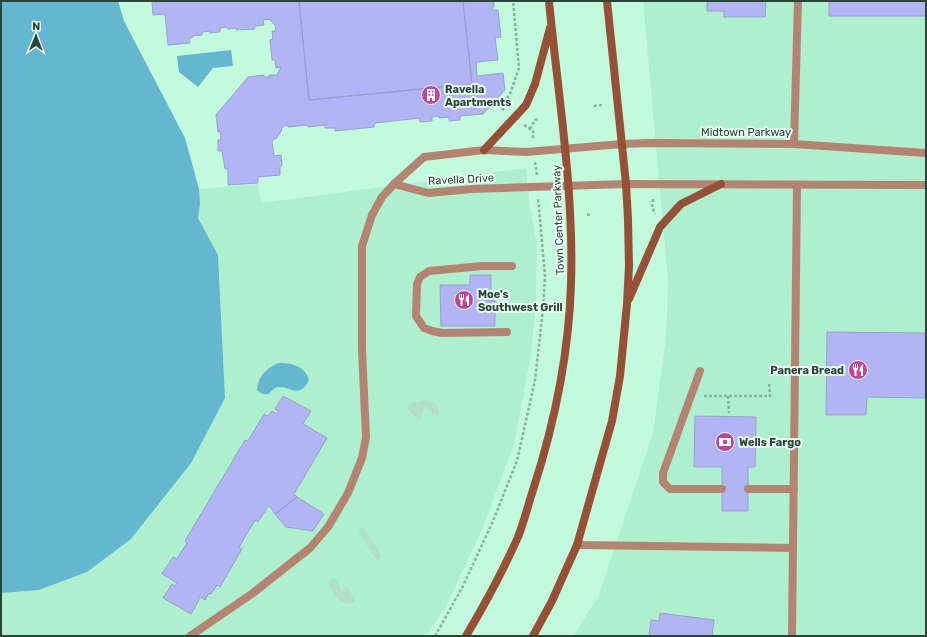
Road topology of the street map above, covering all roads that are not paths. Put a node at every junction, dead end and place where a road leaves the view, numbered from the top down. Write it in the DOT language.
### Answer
graph roads {
  1 [pos="549,1"];
  2 [pos="607,1"];
  3 [pos="798,1"];
  4 [pos="551,23"];
  5 [pos="622,144"];
  6 [pos="794,144"];
  7 [pos="566,149"];
  8 [pos="484,150"];
  9 [pos="926,154"];
  10 [pos="394,184"];
  11 [pos="626,184"];
  12 [pos="721,184"];
  13 [pos="796,185"];
  14 [pos="926,185"];
  15 [pos="568,186"];
  16 [pos="512,266"];
  17 [pos="627,304"];
  18 [pos="507,332"];
  19 [pos="700,371"];
  20 [pos="722,489"];
  21 [pos="748,489"];
  22 [pos="794,489"];
  23 [pos="577,545"];
  24 [pos="793,548"];
  25 [pos="190,636"];
  26 [pos="466,636"];
  27 [pos="533,636"];
  28 [pos="792,636"];
  1 -- 4 [label="main road, Town Center Parkway"];
  2 -- 5 [label="main road"];
  3 -- 6 [label="street"];
  4 -- 7 [label="main road, Town Center Parkway"];
  4 -- 8 [label="main road"];
  5 -- 6 [label="street, Midtown Parkway"];
  5 -- 7 [label="street, Midtown Parkway"];
  5 -- 11 [label="main road"];
  6 -- 9 [label="street, Midtown Parkway"];
  7 -- 8 [label="street, Ravella Drive"];
  7 -- 15 [label="main road, Town Center Parkway"];
  8 -- 10 [label="street, Ravella Drive"];
  10 -- 15 [label="street, Ravella Drive"];
  10 -- 25 [label="street"];
  11 -- 12 [label="street"];
  11 -- 15 [label="street"];
  11 -- 17 [label="main road"];
  12 -- 13 [label="street"];
  12 -- 17 [label="main road"];
  13 -- 14 [label="street"];
  13 -- 22 [label="street"];
  15 -- 26 [label="main road, Town Center Parkway"];
  16 -- 18 [label="street"];
  17 -- 23 [label="main road"];
  19 -- 20 [label="street"];
  21 -- 22 [label="street"];
  22 -- 24 [label="street"];
  23 -- 24 [label="street"];
  23 -- 27 [label="main road"];
  24 -- 28 [label="street"];
}
